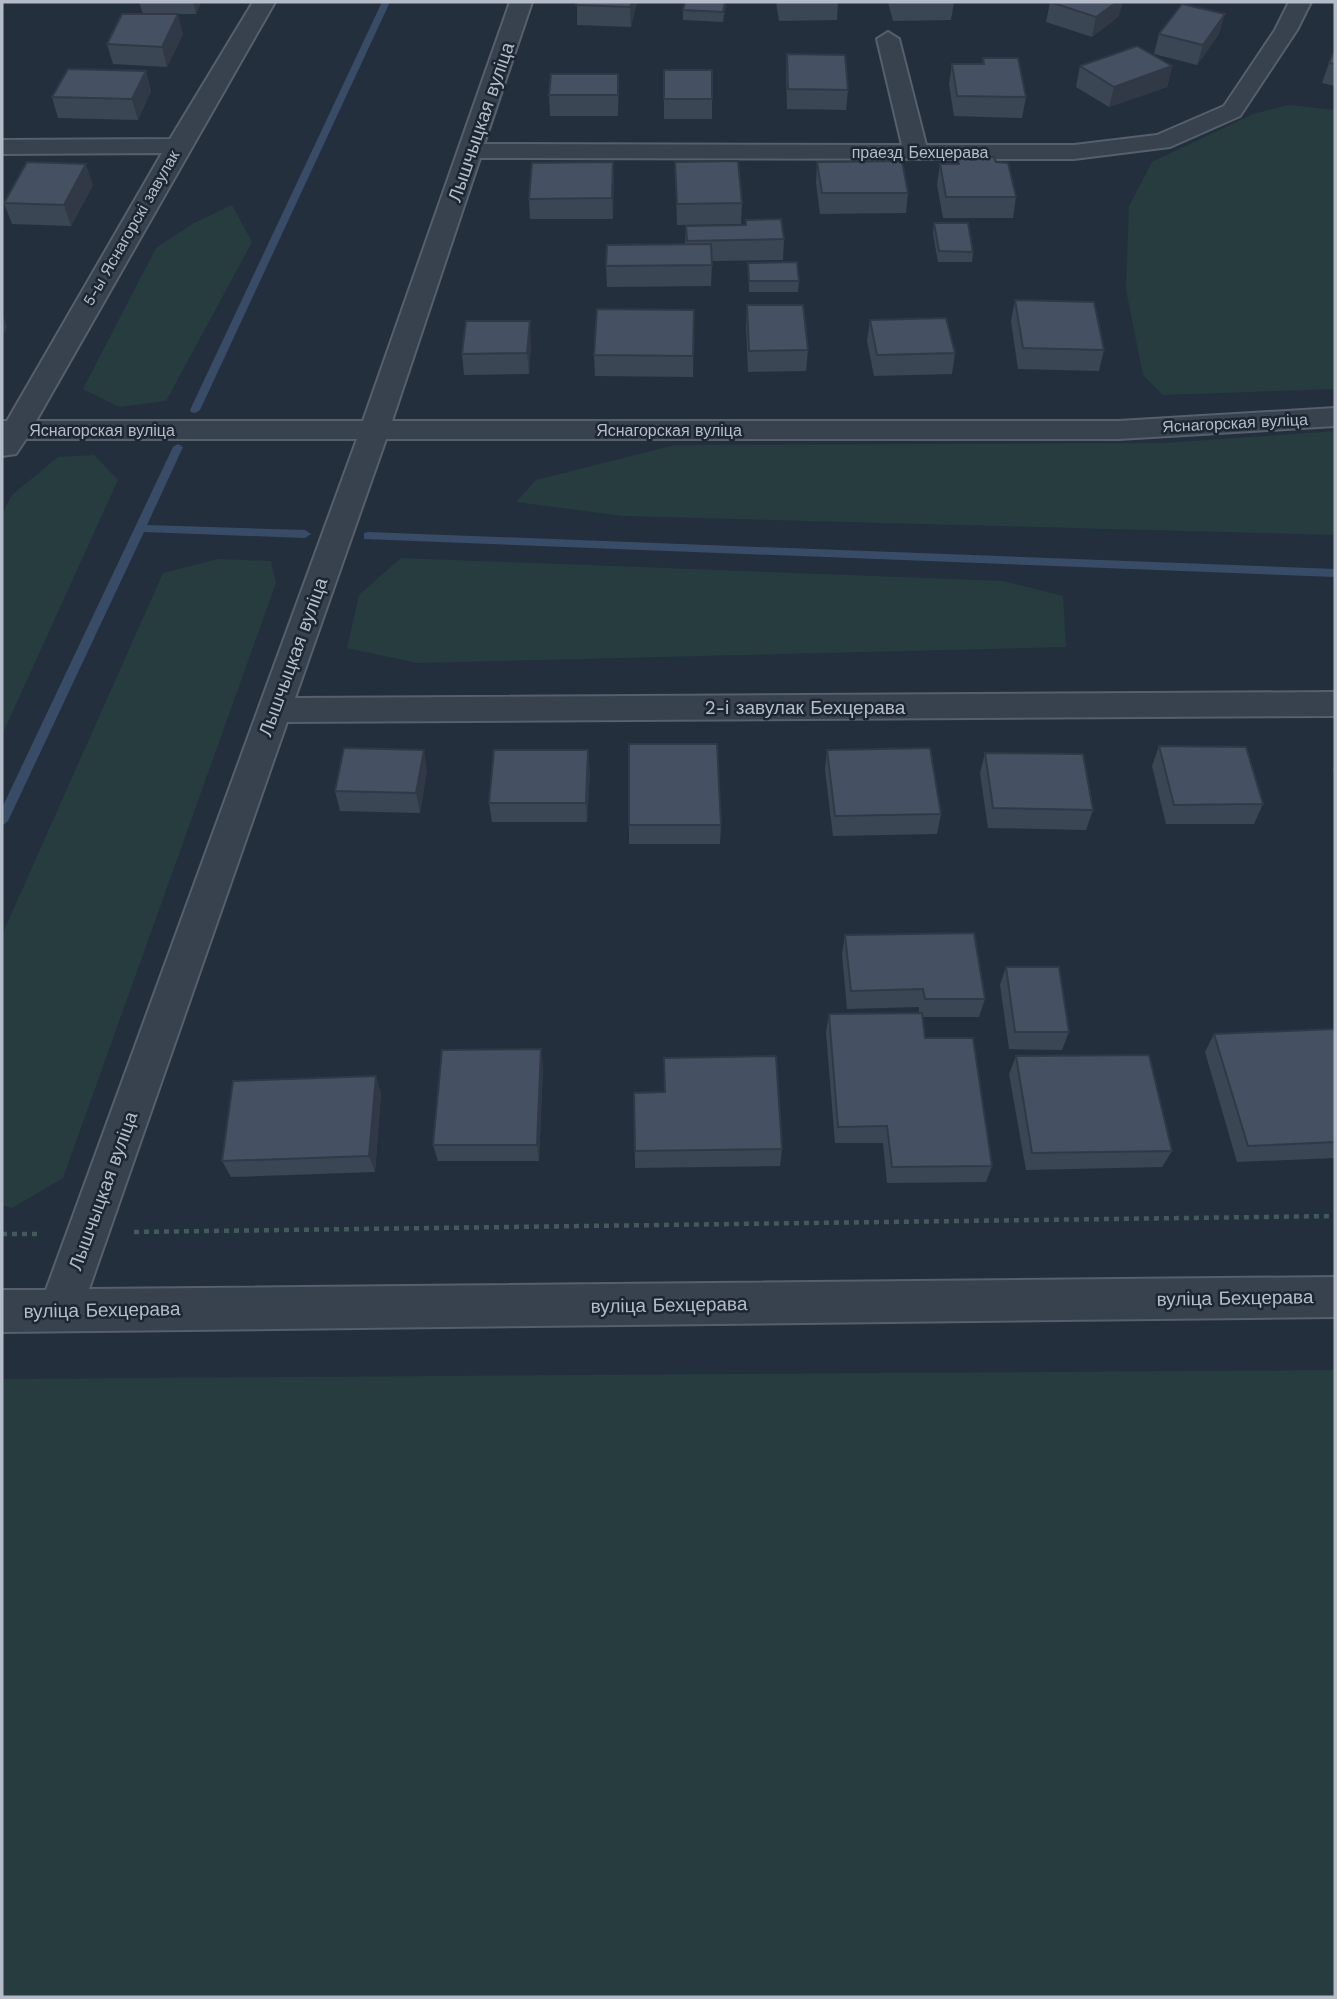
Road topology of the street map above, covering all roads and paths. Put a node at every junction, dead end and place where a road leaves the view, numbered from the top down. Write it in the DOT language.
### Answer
graph roads {
  1 [pos="264,2"];
  2 [pos="522,2"];
  3 [pos="1300,2"];
  4 [pos="888,39"];
  5 [pos="178,146"];
  6 [pos="2,147"];
  7 [pos="471,151"];
  8 [pos="916,152"];
  9 [pos="1335,417"];
  10 [pos="9,430"];
  11 [pos="374,431"];
  12 [pos="2,456"];
  13 [pos="1335,704"];
  14 [pos="274,710"];
  15 [pos="1335,1216"];
  16 [pos="138,1219"];
  17 [pos="1335,1297"];
  18 [pos="2,1311"];
  19 [pos="60,1311"];
  1 -- 5 [label="street, 5-ы Яснагорскі завулак"];
  2 -- 7 [label="street, Лышчыцкая вуліца"];
  3 -- 8 [label="street, праезд Бехцерава"];
  4 -- 8 [label="street"];
  5 -- 6 [label="street"];
  5 -- 10 [label="street, 5-ы Яснагорскі завулак"];
  7 -- 8 [label="street, праезд Бехцерава"];
  7 -- 11 [label="street, Лышчыцкая вуліца"];
  9 -- 11 [label="street, Яснагорская вуліца"];
  10 -- 11 [label="street, Яснагорская вуліца"];
  10 -- 12 [label="street, 5-ы Яснагорскі завулак"];
  11 -- 14 [label="street, Лышчыцкая вуліца"];
  13 -- 14 [label="street, 2-і завулак Бехцерава"];
  14 -- 19 [label="street, Лышчыцкая вуліца"];
  15 -- 16 [label="path"];
  17 -- 19 [label="street, вуліца Бехцерава"];
  18 -- 19 [label="street, вуліца Бехцерава"];
}
